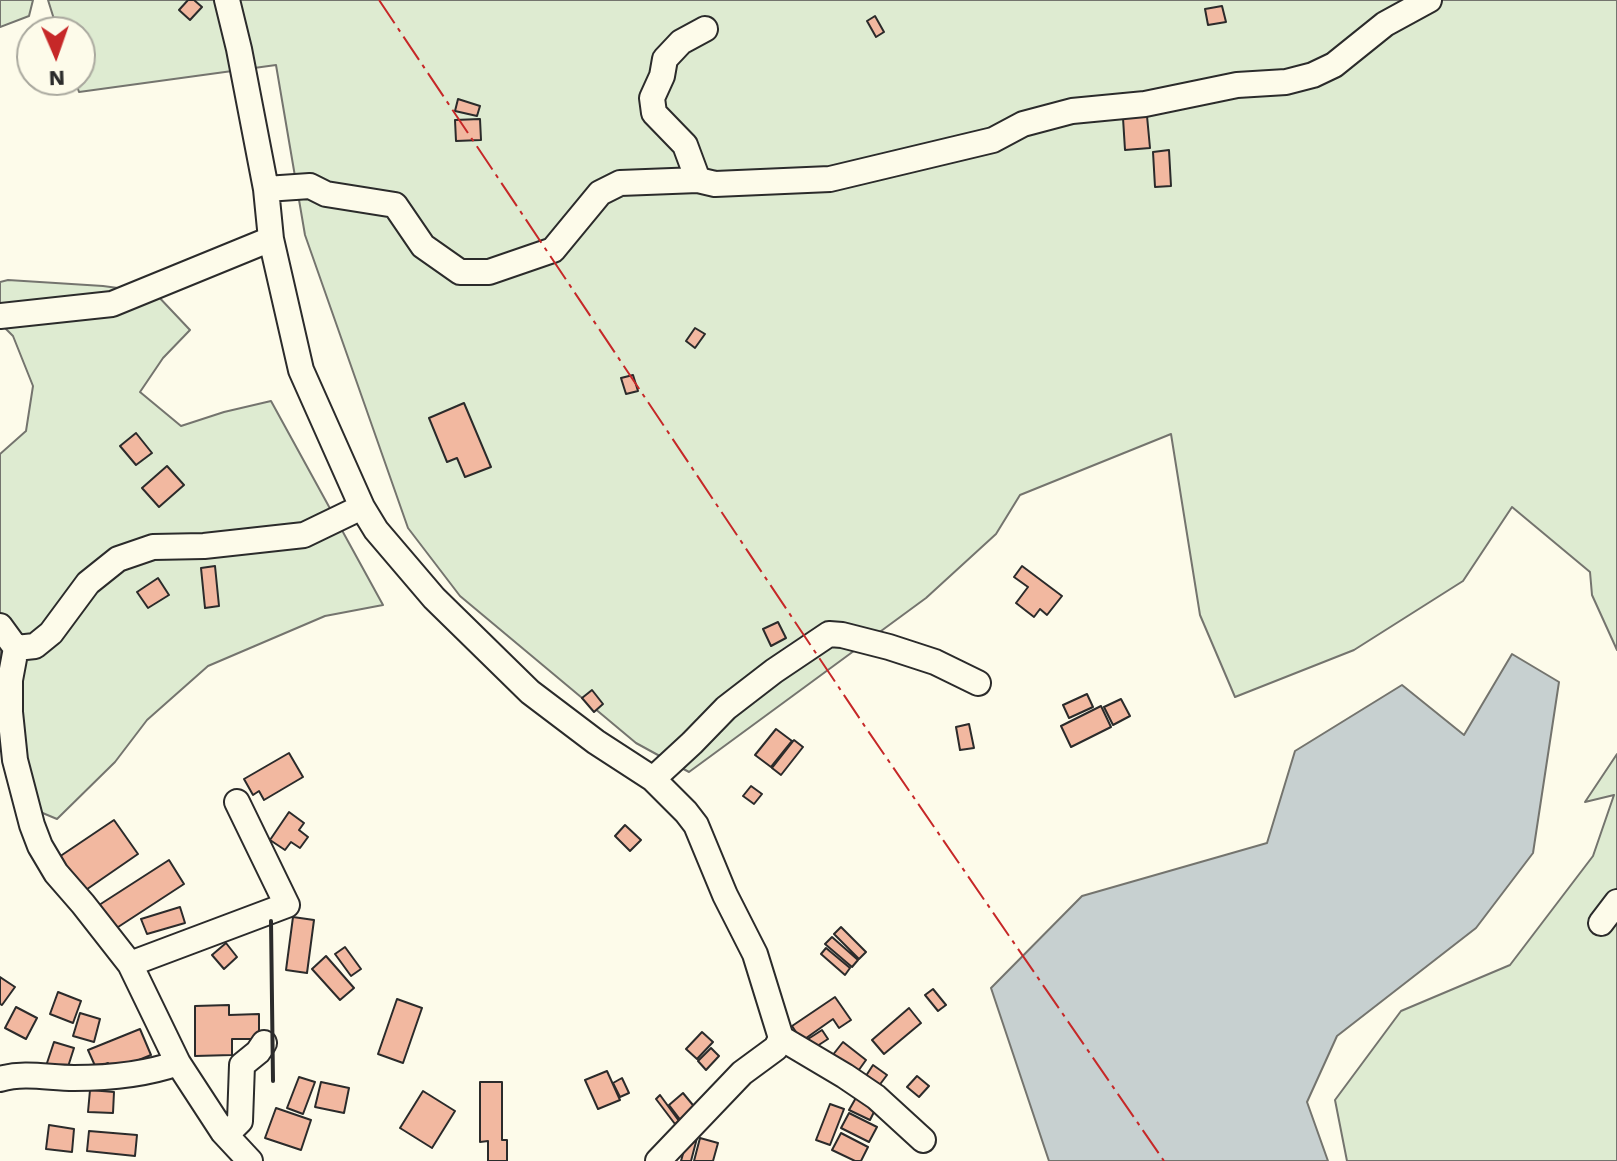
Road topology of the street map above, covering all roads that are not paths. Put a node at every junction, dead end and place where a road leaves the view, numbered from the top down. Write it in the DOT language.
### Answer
graph roads {
  1 [pos="227,0"];
  2 [pos="1429,0"];
  3 [pos="705,29"];
  4 [pos="698,180"];
  5 [pos="266,189"];
  6 [pos="271,239"];
  7 [pos="0,316"];
  8 [pos="362,507"];
  9 [pos="0,626"];
  10 [pos="16,648"];
  11 [pos="978,683"];
  12 [pos="653,779"];
  13 [pos="237,802"];
  14 [pos="1617,902"];
  15 [pos="1601,923"];
  16 [pos="130,964"];
  17 [pos="781,1038"];
  18 [pos="264,1043"];
  19 [pos="178,1063"];
  20 [pos="0,1079"];
  21 [pos="223,1132"];
  22 [pos="923,1140"];
  23 [pos="250,1161"];
  24 [pos="658,1161"];
  1 -- 5 [label="street"];
  2 -- 4 [label="street"];
  3 -- 4 [label="street"];
  4 -- 5 [label="street"];
  5 -- 6 [label="street"];
  6 -- 7 [label="street"];
  6 -- 8 [label="street"];
  8 -- 10 [label="street"];
  8 -- 12 [label="street"];
  9 -- 10 [label="street"];
  10 -- 16 [label="street"];
  11 -- 12 [label="street"];
  12 -- 17 [label="street"];
  13 -- 16 [label="street"];
  14 -- 15 [label="street"];
  16 -- 19 [label="street"];
  17 -- 22 [label="street"];
  17 -- 24 [label="street"];
  18 -- 21 [label="street"];
  19 -- 20 [label="street"];
  19 -- 21 [label="street"];
  21 -- 23 [label="street"];
}
